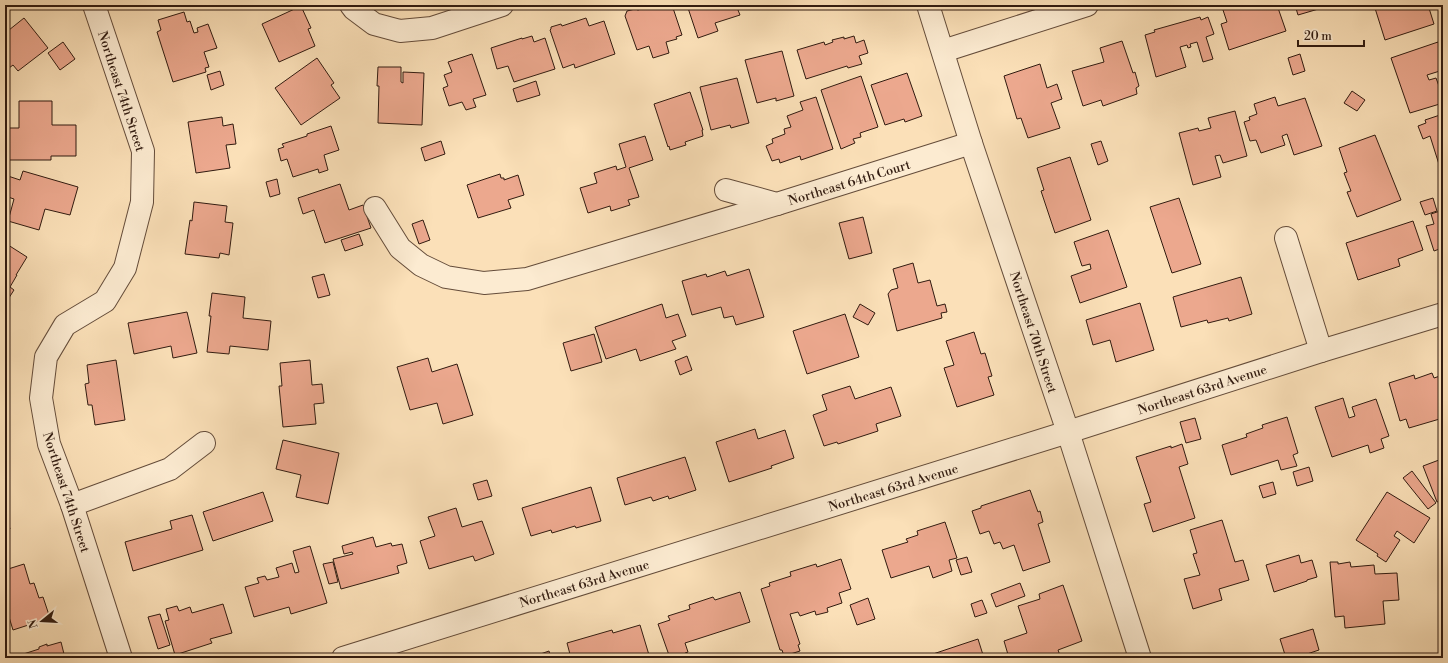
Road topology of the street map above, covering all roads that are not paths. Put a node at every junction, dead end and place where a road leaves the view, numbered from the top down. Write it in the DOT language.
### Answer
graph roads {
  1 [pos="94,5"];
  2 [pos="351,5"];
  3 [pos="502,5"];
  4 [pos="928,5"];
  5 [pos="1087,5"];
  6 [pos="943,51"];
  7 [pos="971,143"];
  8 [pos="726,190"];
  9 [pos="777,204"];
  10 [pos="375,208"];
  11 [pos="1286,238"];
  12 [pos="1443,314"];
  13 [pos="1321,350"];
  14 [pos="1068,432"];
  15 [pos="204,443"];
  16 [pos="72,505"];
  17 [pos="122,658"];
  18 [pos="343,658"];
  19 [pos="1140,658"];
  1 -- 16 [label="street, Northeast 74th Street"];
  2 -- 3 [label="street"];
  4 -- 6 [label="street, Northeast 70th Street"];
  5 -- 6 [label="street"];
  6 -- 7 [label="street, Northeast 70th Street"];
  7 -- 9 [label="street, Northeast 64th Court"];
  7 -- 14 [label="street, Northeast 70th Street"];
  8 -- 9 [label="street, Northeast 64th Court"];
  9 -- 10 [label="street"];
  11 -- 13 [label="street"];
  12 -- 13 [label="street, Northeast 63rd Avenue"];
  13 -- 14 [label="street, Northeast 63rd Avenue"];
  14 -- 18 [label="street, Northeast 63rd Avenue"];
  14 -- 19 [label="street, Northeast 70th Street"];
  15 -- 16 [label="street"];
  16 -- 17 [label="street, Northeast 74th Street"];
}
